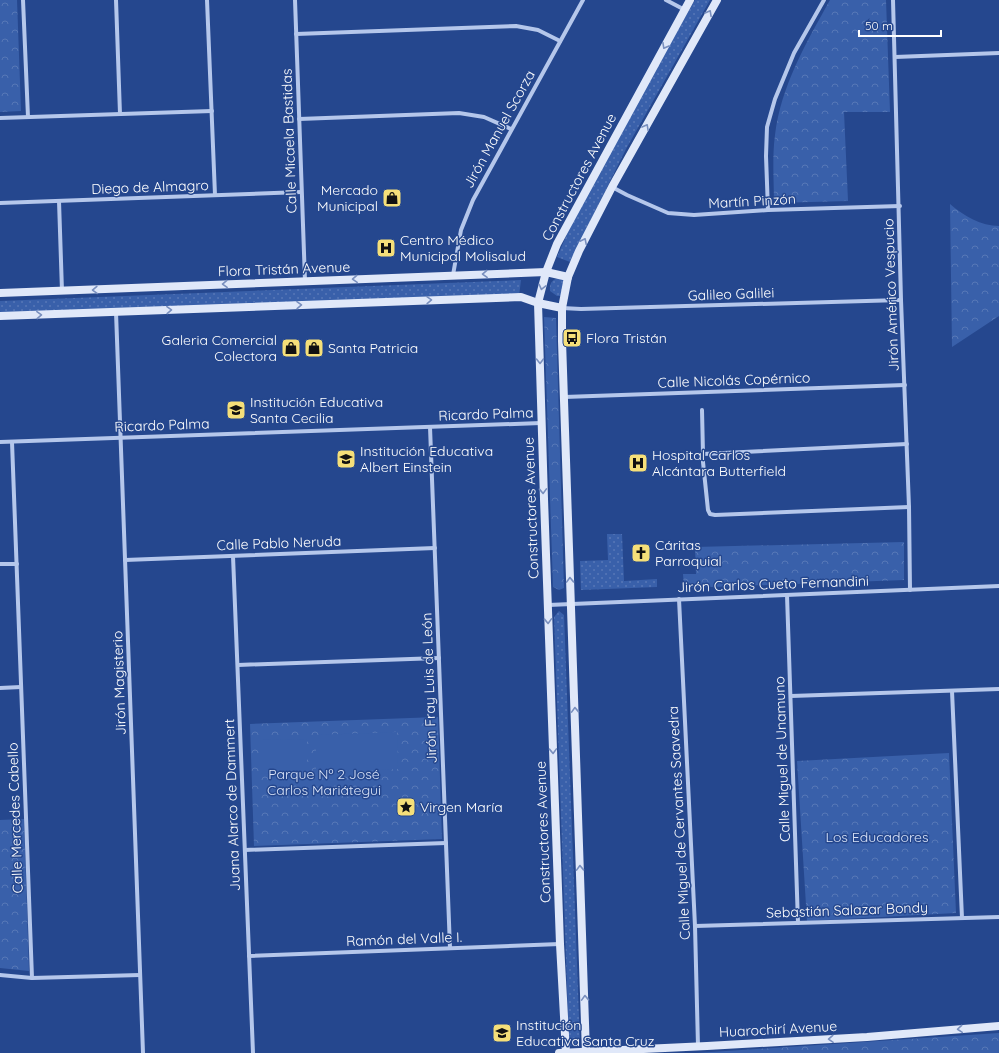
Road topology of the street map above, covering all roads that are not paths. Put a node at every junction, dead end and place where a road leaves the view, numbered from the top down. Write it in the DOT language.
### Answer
graph roads {
  1 [pos="23,0"];
  2 [pos="116,0"];
  3 [pos="207,0"];
  4 [pos="294,0"];
  5 [pos="582,0"];
  6 [pos="666,0"];
  7 [pos="690,0"];
  8 [pos="717,0"];
  9 [pos="824,0"];
  10 [pos="893,0"];
  11 [pos="685,10"];
  12 [pos="296,34"];
  13 [pos="560,41"];
  14 [pos="999,53"];
  15 [pos="895,57"];
  16 [pos="212,110"];
  17 [pos="120,114"];
  18 [pos="28,117"];
  19 [pos="0,118"];
  20 [pos="299,119"];
  21 [pos="511,129"];
  22 [pos="612,187"];
  23 [pos="301,192"];
  24 [pos="215,195"];
  25 [pos="59,201"];
  26 [pos="0,203"];
  27 [pos="900,206"];
  28 [pos="768,210"];
  29 [pos="546,272"];
  30 [pos="453,275"];
  31 [pos="568,277"];
  32 [pos="305,281"];
  33 [pos="62,291"];
  34 [pos="0,293"];
  35 [pos="901,300"];
  36 [pos="538,303"];
  37 [pos="562,308"];
  38 [pos="116,312"];
  39 [pos="0,316"];
  40 [pos="905,385"];
  41 [pos="564,397"];
  42 [pos="702,410"];
  43 [pos="541,422"];
  44 [pos="430,427"];
  45 [pos="120,438"];
  46 [pos="0,442"];
  47 [pos="12,442"];
  48 [pos="907,444"];
  49 [pos="703,454"];
  50 [pos="909,507"];
  51 [pos="435,548"];
  52 [pos="234,556"];
  53 [pos="125,560"];
  54 [pos="0,564"];
  55 [pos="17,564"];
  56 [pos="999,586"];
  57 [pos="910,590"];
  58 [pos="786,595"];
  59 [pos="679,599"];
  60 [pos="571,604"];
  61 [pos="548,605"];
  62 [pos="439,658"];
  63 [pos="238,665"];
  64 [pos="21,687"];
  65 [pos="0,688"];
  66 [pos="999,689"];
  67 [pos="952,691"];
  68 [pos="791,696"];
  69 [pos="446,843"];
  70 [pos="245,850"];
  71 [pos="999,916"];
  72 [pos="962,918"];
  73 [pos="798,923"];
  74 [pos="695,926"];
  75 [pos="560,944"];
  76 [pos="450,948"];
  77 [pos="249,956"];
  78 [pos="0,974"];
  79 [pos="140,975"];
  80 [pos="32,978"];
  81 [pos="999,1026"];
  82 [pos="698,1046"];
  83 [pos="586,1052"];
  84 [pos="143,1053"];
  85 [pos="253,1053"];
  86 [pos="564,1053"];
  1 -- 18 [label="street"];
  2 -- 17 [label="street"];
  3 -- 16 [label="street"];
  4 -- 12 [label="street, Calle Micaela Bastidas"];
  5 -- 13 [label="street, Jirón Manuel Scorza"];
  6 -- 11 [label="street"];
  7 -- 11 [label="street, Constructores Avenue"];
  22 -- 8 [label="street, one-way"];
  9 -- 28 [label="street"];
  10 -- 15 [label="street, Jirón Américo Vespucio"];
  11 -- 29 [label="street, Constructores Avenue, one-way"];
  12 -- 13 [label="street"];
  12 -- 20 [label="street, Calle Micaela Bastidas"];
  13 -- 21 [label="street, Jirón Manuel Scorza"];
  14 -- 15 [label="street"];
  15 -- 27 [label="street, Jirón Américo Vespucio"];
  16 -- 17 [label="street"];
  16 -- 24 [label="street"];
  17 -- 18 [label="street"];
  18 -- 19 [label="street"];
  20 -- 21 [label="street"];
  20 -- 23 [label="street, Calle Micaela Bastidas"];
  21 -- 30 [label="street, Jirón Manuel Scorza"];
  22 -- 28 [label="street, Martín Pinzón"];
  31 -- 22 [label="street, one-way"];
  23 -- 24 [label="street, Diego de Almagro"];
  23 -- 32 [label="street, Calle Micaela Bastidas"];
  24 -- 25 [label="street, Diego de Almagro"];
  25 -- 26 [label="street, Diego de Almagro"];
  25 -- 33 [label="street"];
  27 -- 28 [label="street, Martín Pinzón"];
  27 -- 35 [label="street, Jirón Américo Vespucio"];
  29 -- 30 [label="street, Flora Tristán Avenue, one-way"];
  29 -- 31 [label="street, Flora Tristán Avenue"];
  29 -- 36 [label="street, Constructores Avenue, one-way"];
  30 -- 32 [label="street, Flora Tristán Avenue, one-way"];
  31 -- 37 [label="street"];
  32 -- 33 [label="street, Flora Tristán Avenue, one-way"];
  33 -- 34 [label="street, Flora Tristán Avenue"];
  35 -- 37 [label="street, Galileo Galilei"];
  35 -- 40 [label="street, Jirón Américo Vespucio"];
  36 -- 37 [label="street"];
  38 -- 36 [label="street, one-way"];
  36 -- 43 [label="street, Constructores Avenue, one-way"];
  37 -- 41 [label="street"];
  39 -- 38 [label="street, one-way"];
  38 -- 45 [label="street, Jirón Magisterio"];
  40 -- 41 [label="street, Calle Nicolás Copérnico"];
  40 -- 48 [label="street, Jirón Américo Vespucio"];
  60 -- 41 [label="street, one-way"];
  42 -- 49 [label="street"];
  43 -- 44 [label="street, Ricardo Palma"];
  43 -- 61 [label="street, Constructores Avenue, one-way"];
  44 -- 45 [label="street, Ricardo Palma"];
  44 -- 51 [label="street, Jirón Fray Luis de León"];
  45 -- 47 [label="street, Ricardo Palma"];
  45 -- 53 [label="street, Jirón Magisterio"];
  46 -- 47 [label="street, Ricardo Palma"];
  47 -- 55 [label="street, Calle Mercedes Cabello"];
  48 -- 49 [label="street"];
  48 -- 50 [label="street, Jirón Américo Vespucio"];
  49 -- 50 [label="street"];
  50 -- 57 [label="street, Jirón Américo Vespucio"];
  51 -- 52 [label="street, Calle Pablo Neruda"];
  51 -- 62 [label="street, Jirón Fray Luis de León"];
  52 -- 53 [label="street, Calle Pablo Neruda"];
  52 -- 63 [label="street, Juana Alarco de Dammert"];
  53 -- 79 [label="street, Jirón Magisterio"];
  54 -- 55 [label="street"];
  55 -- 64 [label="street, Calle Mercedes Cabello"];
  56 -- 57 [label="street, Jirón Carlos Cueto Fernandini"];
  57 -- 58 [label="street, Jirón Carlos Cueto Fernandini"];
  58 -- 59 [label="street, Jirón Carlos Cueto Fernandini"];
  58 -- 68 [label="street, Calle Miguel de Unamuno"];
  59 -- 60 [label="street, Jirón Carlos Cueto Fernandini"];
  59 -- 74 [label="street, Calle Miguel de Cervantes Saavedra"];
  60 -- 61 [label="street, Jirón Carlos Cueto Fernandini"];
  83 -- 60 [label="street, one-way"];
  61 -- 75 [label="street, Constructores Avenue, one-way"];
  62 -- 63 [label="street"];
  62 -- 69 [label="street, Jirón Fray Luis de León"];
  63 -- 70 [label="street, Juana Alarco de Dammert"];
  64 -- 65 [label="street"];
  64 -- 80 [label="street, Calle Mercedes Cabello"];
  66 -- 67 [label="street"];
  67 -- 68 [label="street"];
  67 -- 72 [label="street"];
  68 -- 73 [label="street, Calle Miguel de Unamuno"];
  69 -- 70 [label="street"];
  69 -- 76 [label="street, Jirón Fray Luis de León"];
  70 -- 77 [label="street, Juana Alarco de Dammert"];
  71 -- 72 [label="street, Sebastián Salazar Bondy"];
  72 -- 73 [label="street, Sebastián Salazar Bondy"];
  73 -- 74 [label="street, Sebastián Salazar Bondy"];
  74 -- 82 [label="street, Calle Miguel de Cervantes Saavedra"];
  75 -- 76 [label="street, Ramón del Valle I."];
  75 -- 86 [label="street, Constructores Avenue"];
  76 -- 77 [label="street, Ramón del Valle I."];
  77 -- 85 [label="street, Juana Alarco de Dammert"];
  78 -- 80 [label="street"];
  79 -- 80 [label="street"];
  79 -- 84 [label="street, Jirón Magisterio"];
  81 -- 82 [label="street, Huarochirí Avenue, one-way"];
  82 -- 83 [label="street, Huarochirí Avenue"];
  83 -- 86 [label="street, Huarochirí Avenue"];
}
